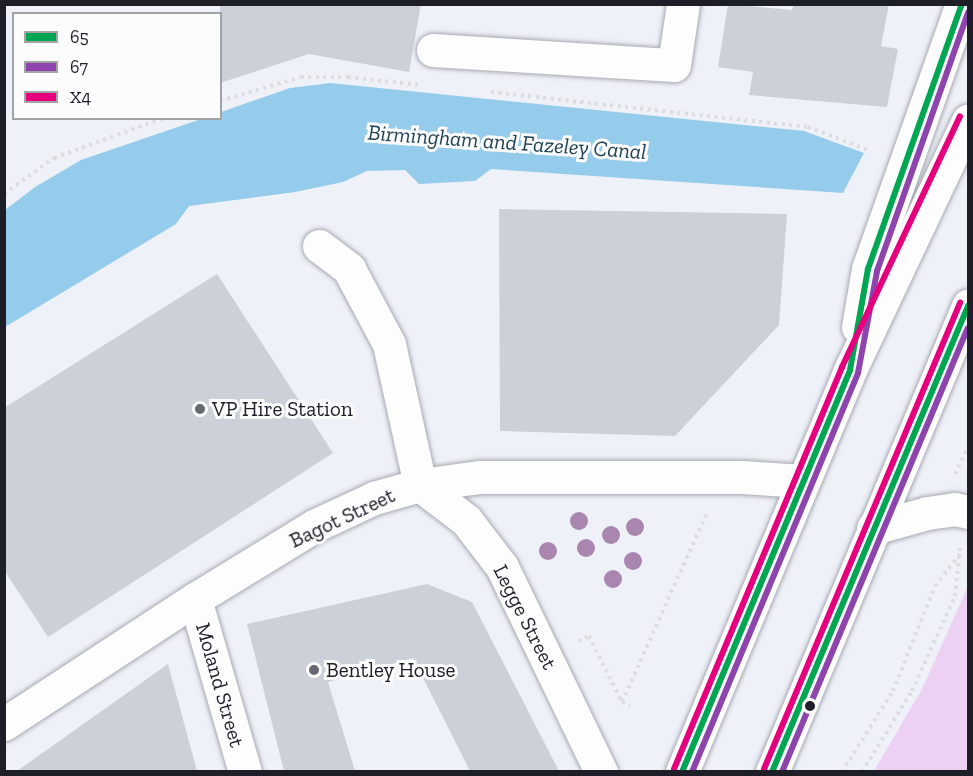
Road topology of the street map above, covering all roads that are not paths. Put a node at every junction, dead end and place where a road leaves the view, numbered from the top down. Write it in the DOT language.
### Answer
graph roads {
  1 [pos="683,4"];
  2 [pos="962,4"];
  3 [pos="433,50"];
  4 [pos="969,120"];
  5 [pos="319,246"];
  6 [pos="967,316"];
  7 [pos="850,370"];
  8 [pos="802,481"];
  9 [pos="420,485"];
  10 [pos="962,510"];
  11 [pos="873,528"];
  12 [pos="195,599"];
  13 [pos="5,722"];
  14 [pos="245,771"];
  15 [pos="602,771"];
  16 [pos="682,771"];
  17 [pos="772,771"];
  1 -- 3 [label="main road"];
  2 -- 7 [label="main road"];
  4 -- 7 [label="main road"];
  5 -- 9 [label="main road"];
  6 -- 11 [label="main road"];
  7 -- 8 [label="main road"];
  8 -- 9 [label="main road, Bagot Street"];
  8 -- 16 [label="main road"];
  9 -- 12 [label="main road, Bagot Street"];
  9 -- 15 [label="main road, Legge Street"];
  10 -- 11 [label="main road"];
  11 -- 17 [label="main road"];
  12 -- 13 [label="main road, Bagot Street"];
  12 -- 14 [label="main road, Moland Street"];
}
